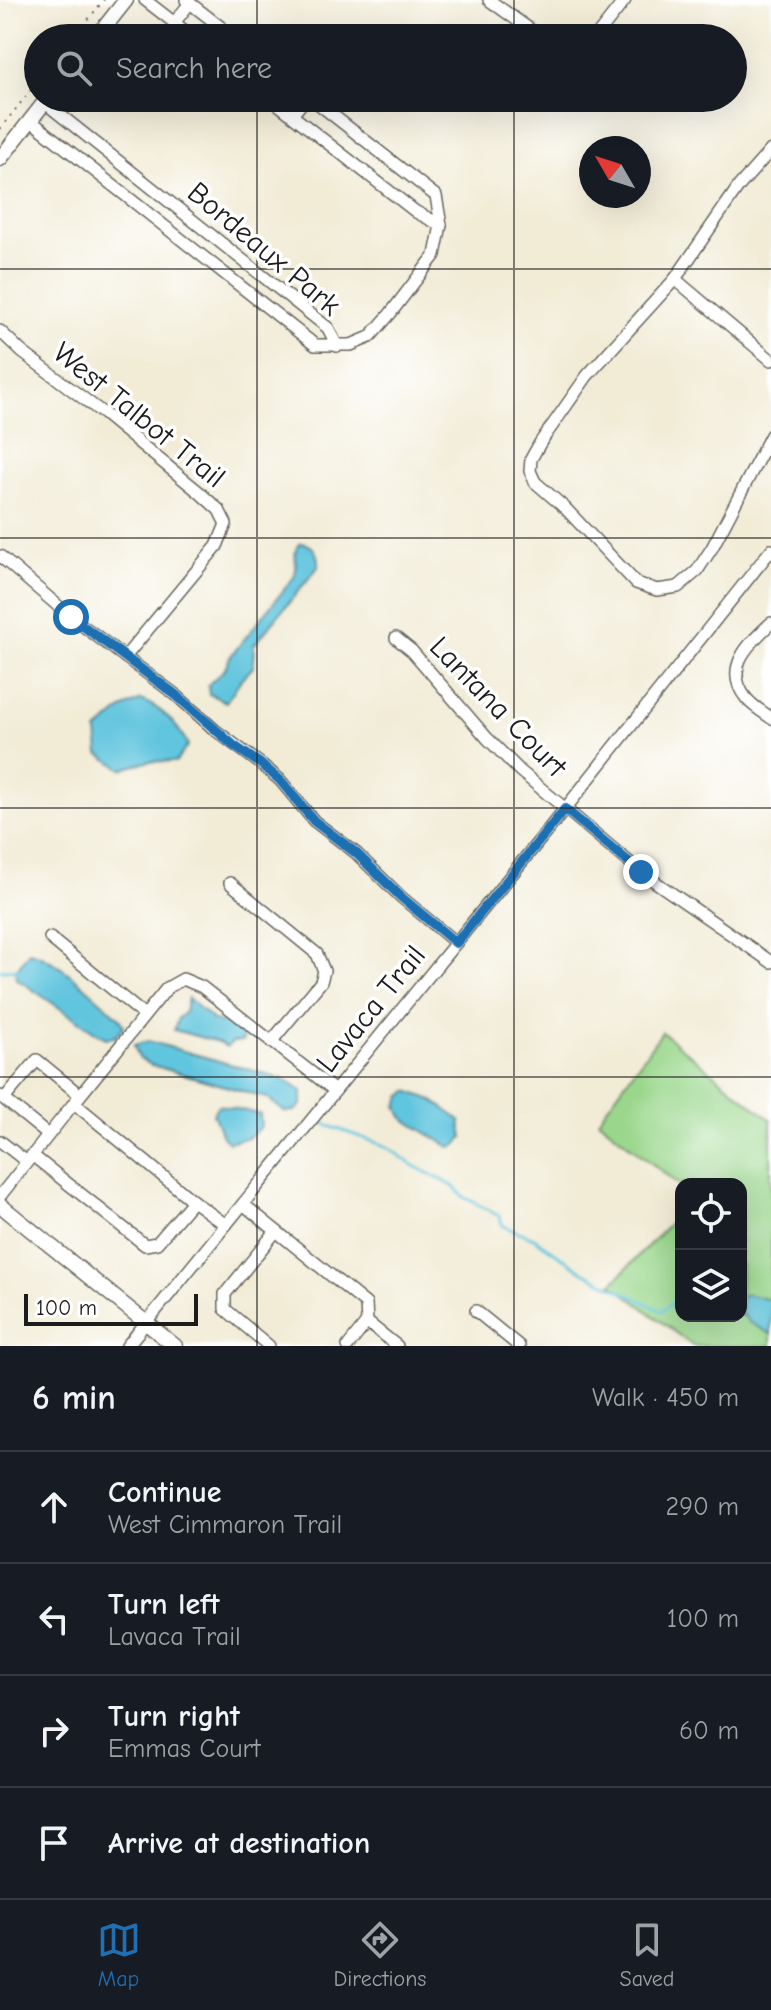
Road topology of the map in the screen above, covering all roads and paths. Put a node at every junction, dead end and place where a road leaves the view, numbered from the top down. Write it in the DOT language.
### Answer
graph roads {
  1 [pos="104,0"];
  2 [pos="126,0"];
  3 [pos="145,0"];
  4 [pos="489,0"];
  5 [pos="625,0"];
  6 [pos="188,2"];
  7 [pos="174,23"];
  8 [pos="84,24"];
  9 [pos="107,24"];
  10 [pos="217,24"];
  11 [pos="522,24"];
  12 [pos="606,24"];
  13 [pos="24,99"];
  14 [pos="36,112"];
  15 [pos="60,112"];
  16 [pos="288,112"];
  17 [pos="295,112"];
  18 [pos="326,112"];
  19 [pos="292,115"];
  20 [pos="30,120"];
  21 [pos="0,129"];
  22 [pos="88,137"];
  23 [pos="771,150"];
  24 [pos="74,155"];
  25 [pos="0,159"];
  26 [pos="441,225"];
  27 [pos="203,228"];
  28 [pos="189,245"];
  29 [pos="675,279"];
  30 [pos="0,331"];
  31 [pos="337,346"];
  32 [pos="771,360"];
  33 [pos="771,435"];
  34 [pos="771,550"];
  35 [pos="0,556"];
  36 [pos="771,623"];
  37 [pos="396,638"];
  38 [pos="125,657"];
  39 [pos="771,718"];
  40 [pos="565,809"];
  41 [pos="230,883"];
  42 [pos="50,938"];
  43 [pos="456,943"];
  44 [pos="771,962"];
  45 [pos="144,1015"];
  46 [pos="271,1042"];
  47 [pos="335,1091"];
  48 [pos="2,1098"];
  49 [pos="77,1099"];
  50 [pos="48,1135"];
  51 [pos="0,1141"];
  52 [pos="30,1159"];
  53 [pos="0,1196"];
  54 [pos="193,1201"];
  55 [pos="243,1204"];
  56 [pos="0,1205"];
  57 [pos="226,1225"];
  58 [pos="276,1231"];
  59 [pos="476,1311"];
  60 [pos="367,1322"];
  61 [pos="146,1323"];
  62 [pos="127,1346"];
  63 [pos="175,1346"];
  64 [pos="269,1346"];
  65 [pos="348,1346"];
  66 [pos="397,1346"];
  67 [pos="519,1346"];
  1 -- 8 [label="path"];
  2 -- 9 [label="main road"];
  3 -- 7 [label="street"];
  4 -- 11 [label="street"];
  5 -- 12 [label="street"];
  6 -- 7 [label="street"];
  6 -- 10 [label="street"];
  13 -- 21 [label="path"];
  14 -- 20 [label="main road"];
  15 -- 22 [label="street, Bordeaux Park"];
  16 -- 19 [label="street"];
  17 -- 19 [label="street"];
  18 -- 26 [label="street"];
  19 -- 26 [label="street"];
  20 -- 24 [label="street, Bordeaux Park"];
  20 -- 25 [label="main road"];
  22 -- 24 [label="street"];
  22 -- 27 [label="street, Bordeaux Park"];
  23 -- 29 [label="street"];
  24 -- 28 [label="street, Bordeaux Park"];
  26 -- 31 [label="street"];
  27 -- 28 [label="street"];
  27 -- 31 [label="street, Bordeaux Park"];
  28 -- 31 [label="street, Bordeaux Park"];
  29 -- 32 [label="street"];
  29 -- 33 [label="street"];
  30 -- 38 [label="street, West Talbot Trail"];
  34 -- 40 [label="street, Lavaca Trail"];
  35 -- 38 [label="street"];
  36 -- 39 [label="street"];
  37 -- 40 [label="street, Lantana Court"];
  38 -- 43 [label="street"];
  40 -- 43 [label="street, Lavaca Trail"];
  40 -- 44 [label="street, Lantana Court"];
  41 -- 46 [label="street"];
  42 -- 45 [label="street"];
  43 -- 47 [label="street, Lavaca Trail"];
  45 -- 46 [label="street"];
  45 -- 49 [label="street"];
  46 -- 47 [label="street"];
  47 -- 55 [label="street, Lavaca Trail"];
  48 -- 49 [label="street"];
  48 -- 50 [label="street"];
  49 -- 50 [label="street"];
  49 -- 54 [label="street"];
  50 -- 52 [label="street"];
  51 -- 52 [label="street"];
  52 -- 53 [label="street"];
  52 -- 54 [label="street"];
  54 -- 57 [label="street"];
  55 -- 57 [label="street, Lavaca Trail"];
  55 -- 58 [label="street"];
  56 -- 61 [label="main road"];
  57 -- 61 [label="street, Lavaca Trail"];
  58 -- 60 [label="street"];
  58 -- 64 [label="street"];
  59 -- 67 [label="street"];
  60 -- 65 [label="street"];
  60 -- 66 [label="street"];
  61 -- 62 [label="street, Lavaca Trail"];
  61 -- 63 [label="main road"];
}
